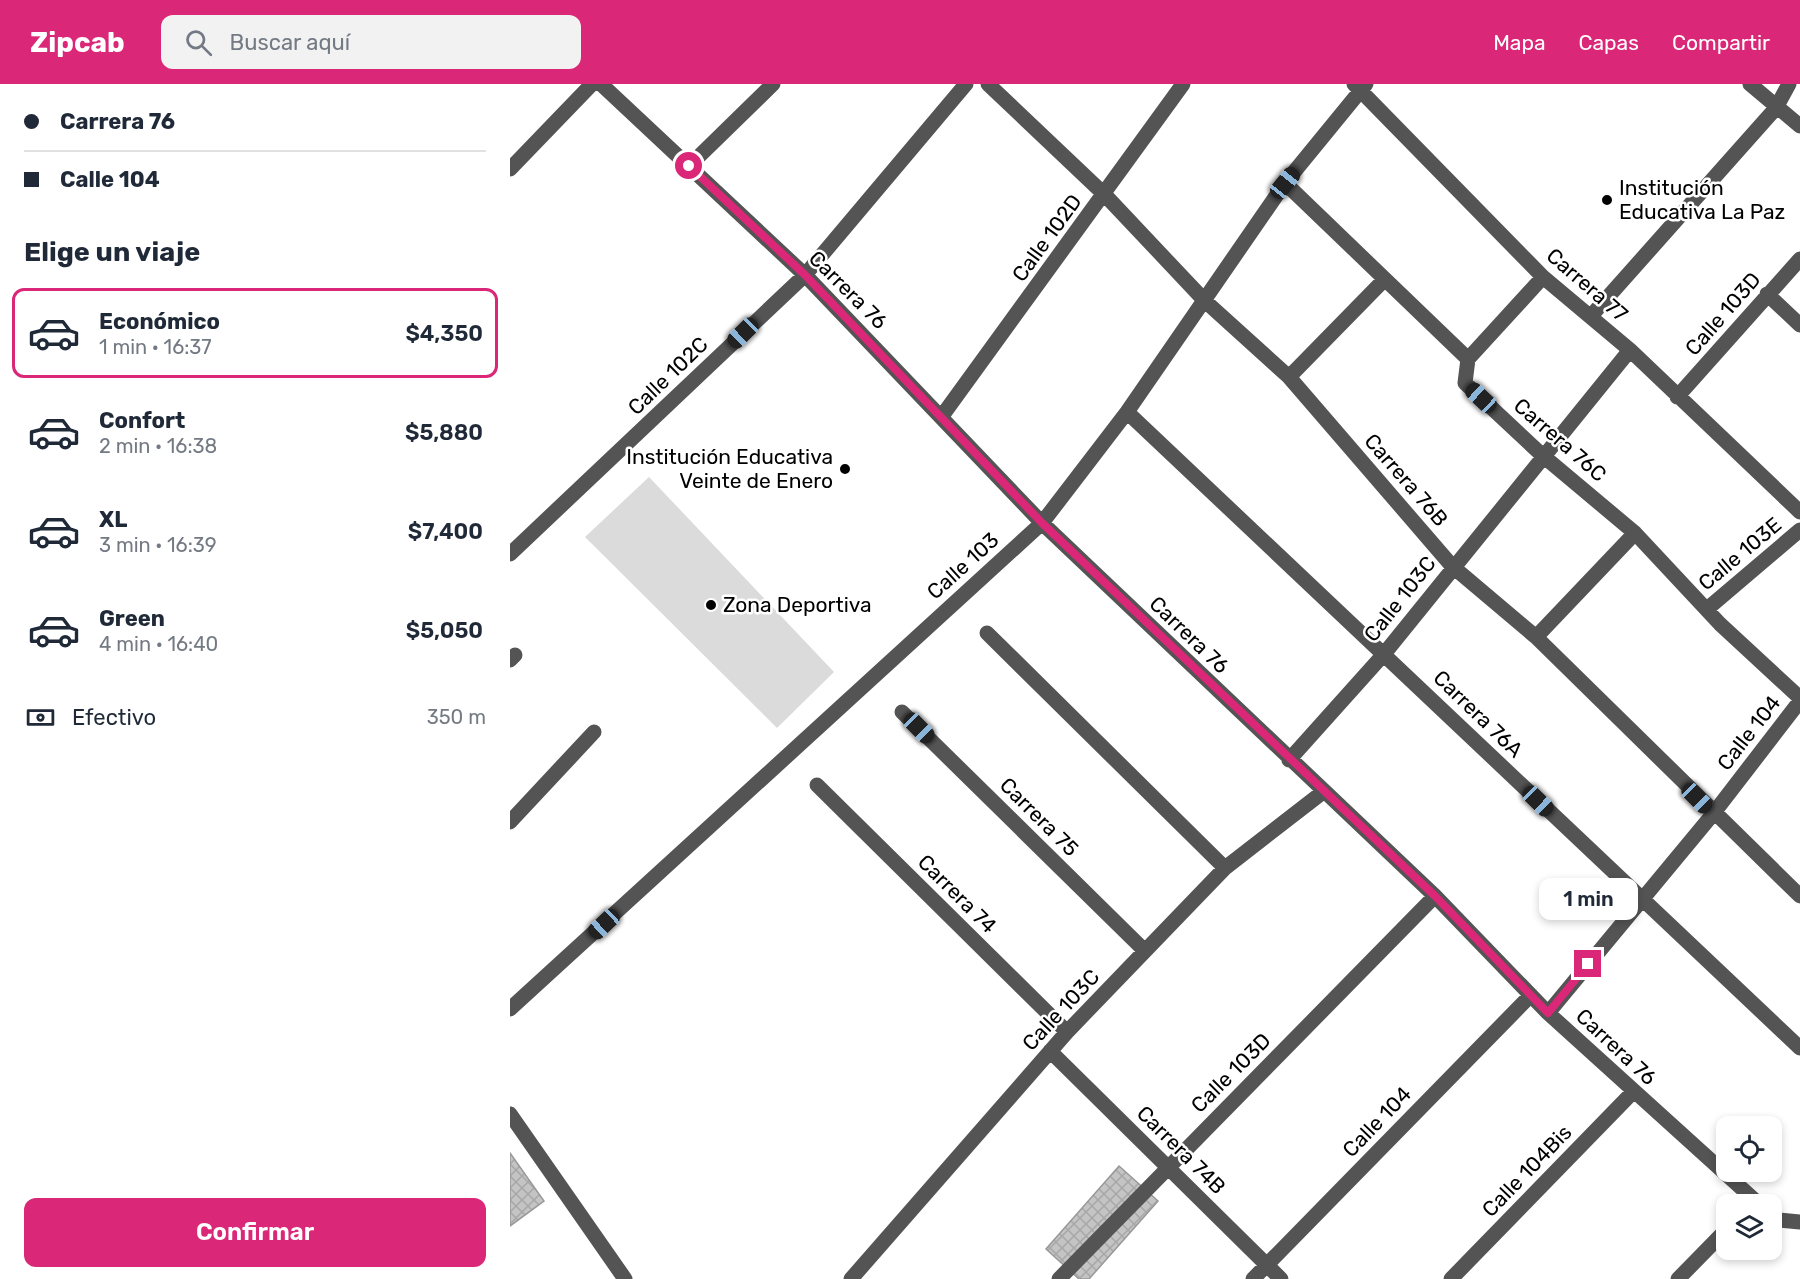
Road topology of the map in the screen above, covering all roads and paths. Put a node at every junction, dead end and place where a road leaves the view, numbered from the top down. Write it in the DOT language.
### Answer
graph roads {
  1 [pos="592,84"];
  2 [pos="601,84"];
  3 [pos="772,84"];
  4 [pos="966,84"];
  5 [pos="988,84"];
  6 [pos="1183,84"];
  7 [pos="1750,84"];
  8 [pos="1789,84"];
  9 [pos="1360,86"];
  10 [pos="1776,108"];
  11 [pos="1800,126"];
  12 [pos="689,166"];
  13 [pos="510,169"];
  14 [pos="1285,183"];
  15 [pos="1105,195"];
  16 [pos="1800,259"];
  17 [pos="805,275"];
  18 [pos="1543,277"];
  19 [pos="1384,280"];
  20 [pos="1767,294"];
  21 [pos="1205,302"];
  22 [pos="1591,316"];
  23 [pos="1800,325"];
  24 [pos="1630,350"];
  25 [pos="1468,359"];
  26 [pos="1289,377"];
  27 [pos="1677,397"];
  28 [pos="1127,412"];
  29 [pos="942,416"];
  30 [pos="1542,455"];
  31 [pos="1800,512"];
  32 [pos="1042,523"];
  33 [pos="1800,530"];
  34 [pos="1635,533"];
  35 [pos="510,554"];
  36 [pos="1452,566"];
  37 [pos="1707,609"];
  38 [pos="987,633"];
  39 [pos="1536,637"];
  40 [pos="1384,654"];
  41 [pos="1800,699"];
  42 [pos="902,712"];
  43 [pos="594,732"];
  44 [pos="1289,760"];
  45 [pos="817,785"];
  46 [pos="1323,792"];
  47 [pos="1713,814"];
  48 [pos="510,822"];
  49 [pos="1225,868"];
  50 [pos="1435,896"];
  51 [pos="1800,896"];
  52 [pos="1641,899"];
  53 [pos="1145,951"];
  54 [pos="1531,995"];
  55 [pos="510,1009"];
  56 [pos="1548,1013"];
  57 [pos="1067,1032"];
  58 [pos="1800,1048"];
  59 [pos="1050,1051"];
  60 [pos="1633,1092"];
  61 [pos="510,1114"];
  62 [pos="1169,1166"];
  63 [pos="1744,1194"];
  64 [pos="1782,1218"];
  65 [pos="1800,1222"];
  66 [pos="1716,1240"];
  67 [pos="1266,1266"];
  68 [pos="625,1279"];
  69 [pos="851,1279"];
  70 [pos="1059,1279"];
  71 [pos="1253,1279"];
  72 [pos="1281,1279"];
  73 [pos="1451,1279"];
  74 [pos="1678,1279"];
  1 -- 13 [label="street"];
  2 -- 12 [label="street, Carrera 76"];
  3 -- 12 [label="street"];
  4 -- 17 [label="street, Calle 102C"];
  5 -- 15 [label="street, Carrera 76B"];
  6 -- 15 [label="street, Calle 102D"];
  7 -- 10 [label="street"];
  8 -- 10 [label="street"];
  9 -- 14 [label="street, Calle 103"];
  9 -- 18 [label="street, Carrera 77"];
  10 -- 11 [label="street"];
  10 -- 22 [label="street"];
  12 -- 17 [label="street, Carrera 76"];
  14 -- 19 [label="street"];
  14 -- 21 [label="street, Calle 103"];
  15 -- 21 [label="street, Carrera 76B"];
  15 -- 29 [label="street, Calle 102D"];
  16 -- 20 [label="street, Calle 103D"];
  17 -- 29 [label="street, Carrera 76"];
  17 -- 35 [label="street, Calle 102C"];
  18 -- 22 [label="street, Carrera 77"];
  18 -- 25 [label="street"];
  19 -- 25 [label="street"];
  19 -- 26 [label="street"];
  20 -- 23 [label="street"];
  20 -- 27 [label="street, Calle 103D"];
  21 -- 26 [label="street, Carrera 76B"];
  21 -- 28 [label="street, Calle 103"];
  22 -- 24 [label="street, Carrera 77"];
  24 -- 27 [label="street, Carrera 77"];
  24 -- 30 [label="street, Calle 103C"];
  25 -- 30 [label="street, Carrera 76C"];
  26 -- 36 [label="street, Carrera 76B"];
  27 -- 31 [label="street, Carrera 77"];
  28 -- 32 [label="street, Calle 103"];
  28 -- 40 [label="street, Carrera 76A"];
  29 -- 32 [label="street, Carrera 76"];
  30 -- 34 [label="street, Carrera 76C"];
  30 -- 36 [label="street, Calle 103C"];
  32 -- 44 [label="street, Carrera 76"];
  32 -- 55 [label="street, Calle 103"];
  33 -- 37 [label="street, Calle 103E"];
  34 -- 37 [label="street, Carrera 76C"];
  34 -- 39 [label="street"];
  36 -- 39 [label="street, Carrera 76B"];
  36 -- 40 [label="street, Calle 103C"];
  37 -- 41 [label="street, Carrera 76C"];
  38 -- 49 [label="street"];
  39 -- 47 [label="street, Carrera 76B"];
  40 -- 44 [label="street, Calle 103C"];
  40 -- 52 [label="street, Carrera 76A"];
  41 -- 47 [label="street, Calle 104"];
  42 -- 53 [label="street, Carrera 75"];
  43 -- 48 [label="street"];
  44 -- 46 [label="street, Carrera 76"];
  45 -- 57 [label="street, Carrera 74"];
  46 -- 49 [label="street, Calle 103C"];
  46 -- 50 [label="street, Carrera 76"];
  47 -- 51 [label="street, Carrera 76B"];
  47 -- 52 [label="street, Calle 104"];
  49 -- 53 [label="street, Calle 103C"];
  50 -- 54 [label="street, Carrera 76"];
  50 -- 62 [label="street, Calle 103D"];
  52 -- 56 [label="street, Calle 104"];
  52 -- 58 [label="street, Carrera 76A"];
  53 -- 57 [label="street, Calle 103C"];
  54 -- 56 [label="street, Carrera 76"];
  54 -- 67 [label="street, Calle 104"];
  56 -- 60 [label="street, Carrera 76"];
  57 -- 59 [label="street, Calle 103C"];
  59 -- 62 [label="street, Carrera 74B"];
  59 -- 69 [label="street, Calle 103C"];
  60 -- 63 [label="street, Carrera 76"];
  60 -- 73 [label="street, Calle 104Bis"];
  61 -- 68 [label="street"];
  62 -- 67 [label="street, Carrera 74B"];
  62 -- 70 [label="street, Calle 103D"];
  64 -- 65 [label="street"];
  66 -- 74 [label="street"];
  67 -- 71 [label="street, Calle 104"];
  67 -- 72 [label="street, Carrera 74B"];
}
